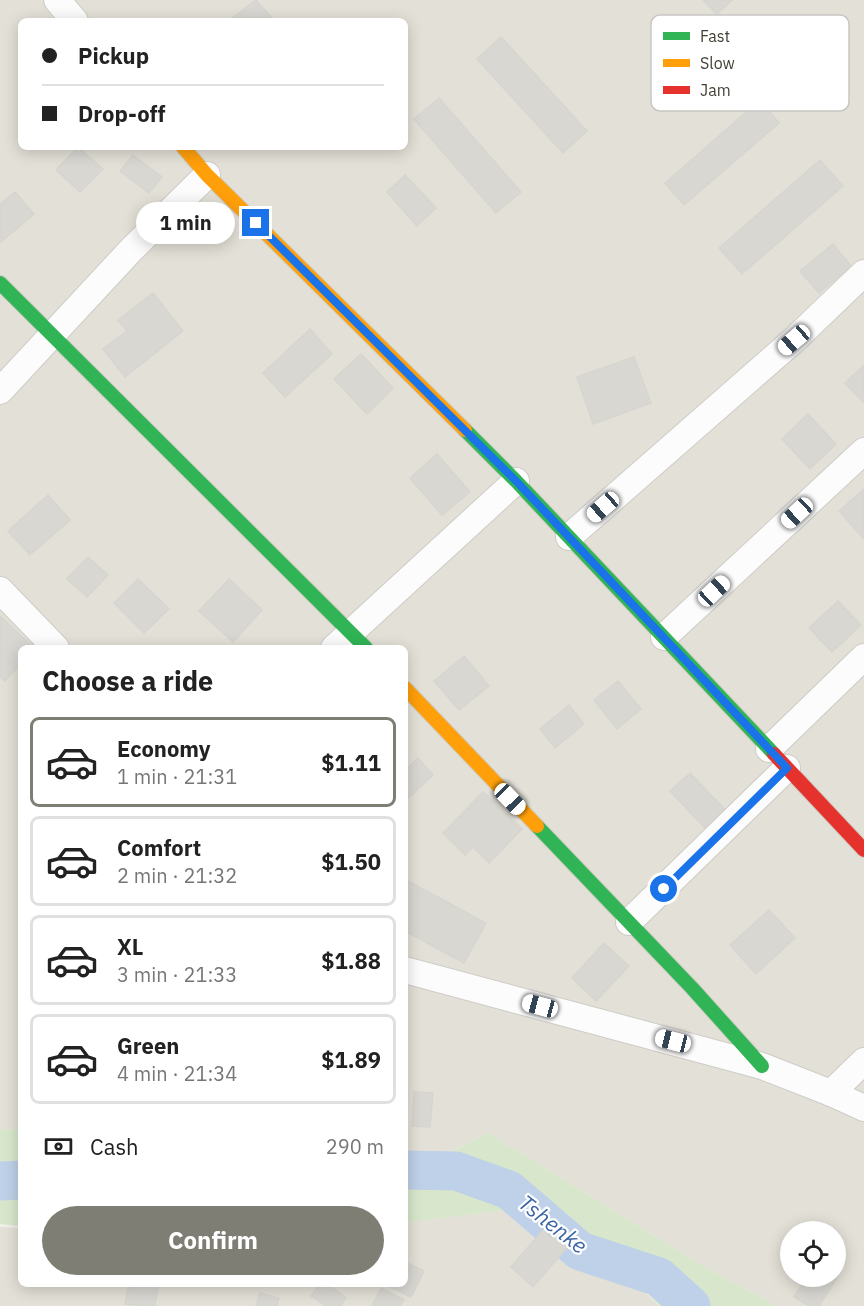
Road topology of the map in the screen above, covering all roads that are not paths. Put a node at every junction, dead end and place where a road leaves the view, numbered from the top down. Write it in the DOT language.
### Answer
graph roads {
  1 [pos="57,0"];
  2 [pos="72,18"];
  3 [pos="186,150"];
  4 [pos="207,175"];
  5 [pos="864,273"];
  6 [pos="0,283"];
  7 [pos="51,336"];
  8 [pos="0,391"];
  9 [pos="864,451"];
  10 [pos="516,481"];
  11 [pos="569,537"];
  12 [pos="0,590"];
  13 [pos="664,638"];
  14 [pos="351,643"];
  15 [pos="53,645"];
  16 [pos="864,657"];
  17 [pos="408,691"];
  18 [pos="769,749"];
  19 [pos="787,768"];
  20 [pos="864,850"];
  21 [pos="630,922"];
  22 [pos="408,971"];
  23 [pos="864,1061"];
  24 [pos="762,1066"];
  25 [pos="831,1093"];
  26 [pos="864,1108"];
  1 -- 2 [label="street"];
  3 -- 4 [label="street"];
  4 -- 7 [label="street"];
  4 -- 10 [label="street"];
  5 -- 11 [label="street"];
  6 -- 7 [label="street"];
  7 -- 8 [label="street"];
  7 -- 14 [label="street"];
  9 -- 13 [label="street"];
  10 -- 11 [label="street"];
  10 -- 14 [label="street"];
  11 -- 13 [label="street"];
  12 -- 15 [label="street"];
  13 -- 18 [label="street"];
  16 -- 18 [label="street"];
  17 -- 21 [label="street"];
  18 -- 19 [label="street"];
  19 -- 20 [label="street"];
  19 -- 21 [label="street"];
  21 -- 24 [label="street"];
  22 -- 24 [label="street"];
  23 -- 25 [label="street"];
  24 -- 25 [label="street"];
  25 -- 26 [label="street"];
}
